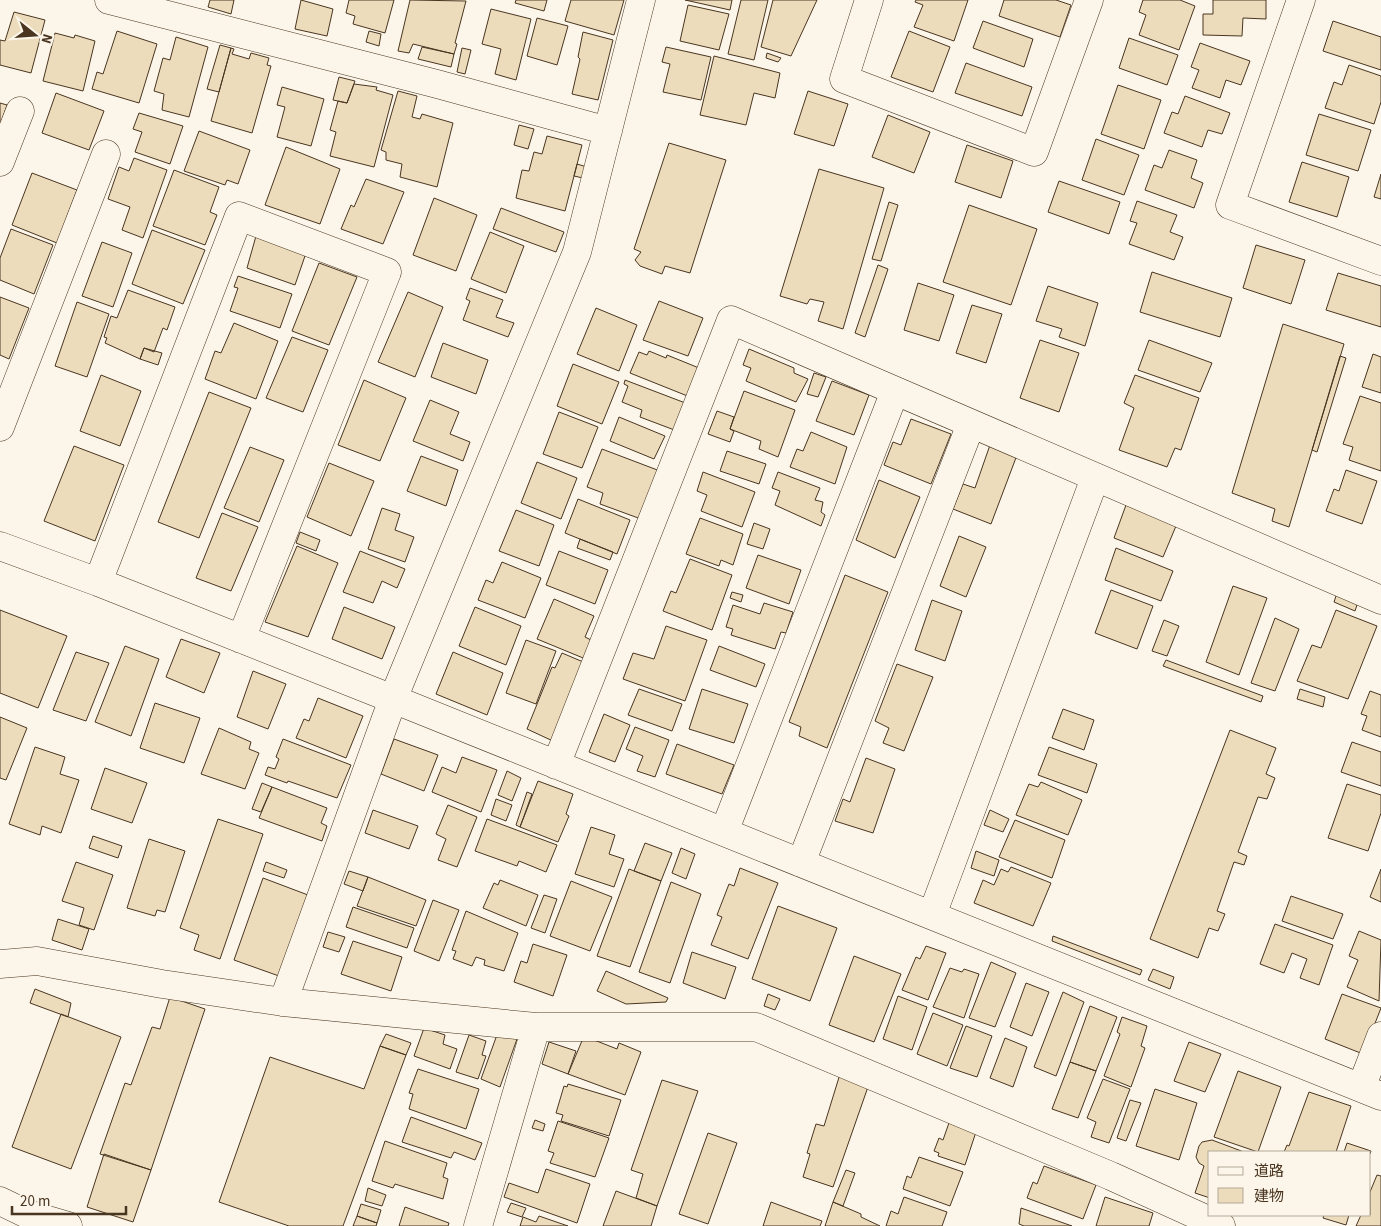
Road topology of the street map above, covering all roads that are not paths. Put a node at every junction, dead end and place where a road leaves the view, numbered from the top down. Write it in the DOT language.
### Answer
graph roads {
  1 [pos="109,0"];
  2 [pos="641,0"];
  3 [pos="869,0"];
  4 [pos="1089,0"];
  5 [pos="1301,0"];
  6 [pos="20,111"];
  7 [pos="608,131"];
  8 [pos="106,154"];
  9 [pos="0,162"];
  10 [pos="1381,261"];
  11 [pos="895,391"];
  12 [pos="970,424"];
  13 [pos="0,427"];
  14 [pos="1095,478"];
  15 [pos="0,546"];
  16 [pos="98,582"];
  17 [pos="1381,600"];
  18 [pos="241,639"];
  19 [pos="393,699"];
  20 [pos="556,765"];
  21 [pos="724,832"];
  22 [pos="801,863"];
  23 [pos="932,915"];
  24 [pos="0,964"];
  25 [pos="283,1002"];
  26 [pos="536,1027"];
  27 [pos="1381,1036"];
  28 [pos="1371,1092"];
  29 [pos="0,1201"];
  30 [pos="68,1226"];
  31 [pos="478,1226"];
  32 [pos="1221,1226"];
  1 -- 7 [label="street"];
  2 -- 7 [label="street"];
  3 -- 4 [label="street"];
  5 -- 10 [label="street"];
  6 -- 9 [label="street"];
  7 -- 19 [label="street"];
  8 -- 13 [label="street"];
  11 -- 12 [label="street"];
  11 -- 20 [label="street"];
  11 -- 21 [label="street"];
  12 -- 14 [label="street"];
  12 -- 22 [label="street"];
  14 -- 17 [label="street"];
  14 -- 23 [label="street"];
  15 -- 16 [label="street"];
  16 -- 18 [label="street"];
  16 -- 18 [label="street"];
  18 -- 19 [label="street"];
  19 -- 20 [label="street"];
  19 -- 25 [label="street"];
  20 -- 21 [label="street"];
  21 -- 22 [label="street"];
  22 -- 23 [label="street"];
  23 -- 28 [label="street"];
  24 -- 25 [label="street"];
  25 -- 26 [label="street"];
  26 -- 31 [label="street"];
  26 -- 32 [label="street"];
  27 -- 28 [label="street"];
  29 -- 30 [label="street"];
}
